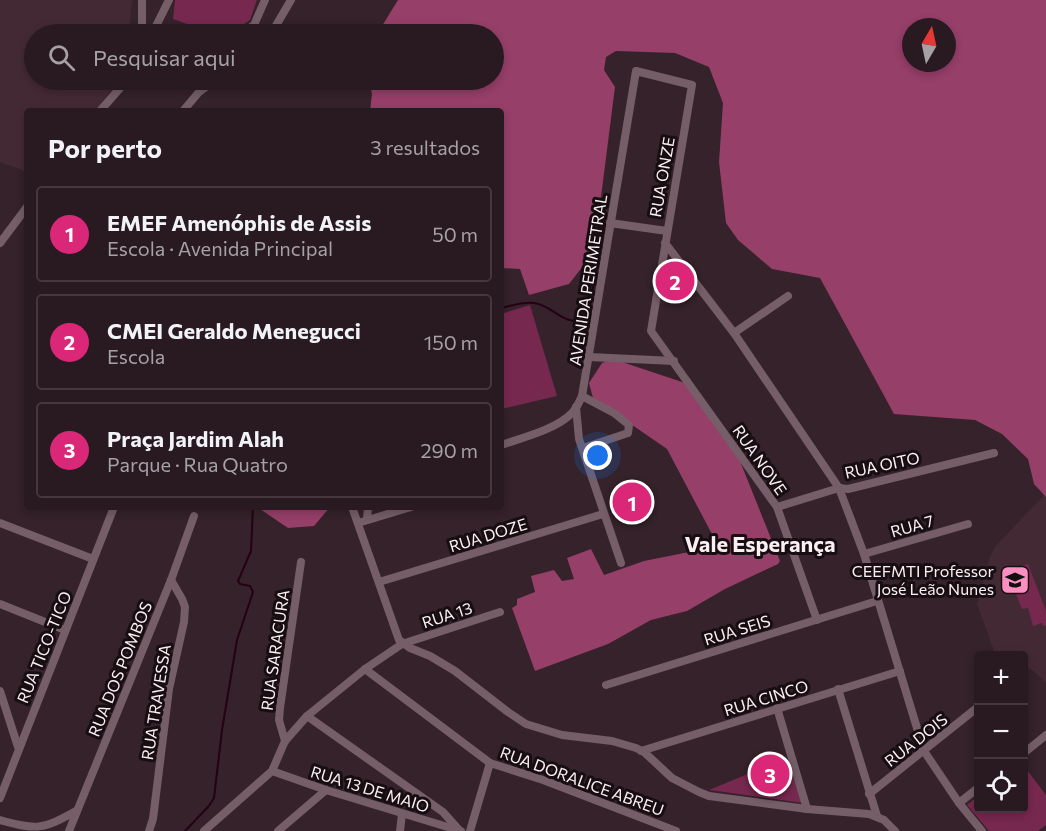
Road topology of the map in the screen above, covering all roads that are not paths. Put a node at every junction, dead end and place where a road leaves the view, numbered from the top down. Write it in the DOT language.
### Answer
graph roads {
  1 [pos="142,0"];
  2 [pos="169,0"];
  3 [pos="265,0"];
  4 [pos="291,0"];
  5 [pos="142,24"];
  6 [pos="157,24"];
  7 [pos="255,24"];
  8 [pos="277,24"];
  9 [pos="636,71"];
  10 [pos="118,90"];
  11 [pos="202,90"];
  12 [pos="103,108"];
  13 [pos="186,108"];
  14 [pos="24,211"];
  15 [pos="610,223"];
  16 [pos="667,231"];
  17 [pos="0,243"];
  18 [pos="665,243"];
  19 [pos="788,296"];
  20 [pos="651,332"];
  21 [pos="734,333"];
  22 [pos="589,357"];
  23 [pos="674,362"];
  24 [pos="582,396"];
  25 [pos="576,407"];
  26 [pos="504,444"];
  27 [pos="583,448"];
  28 [pos="994,453"];
  29 [pos="839,488"];
  30 [pos="777,507"];
  31 [pos="113,510"];
  32 [pos="353,510"];
  33 [pos="368,510"];
  34 [pos="400,510"];
  35 [pos="603,514"];
  36 [pos="194,516"];
  37 [pos="367,519"];
  38 [pos="358,523"];
  39 [pos="0,524"];
  40 [pos="968,524"];
  41 [pos="864,554"];
  42 [pos="93,559"];
  43 [pos="301,562"];
  44 [pos="621,562"];
  45 [pos="171,580"];
  46 [pos="379,582"];
  47 [pos="877,601"];
  48 [pos="0,604"];
  49 [pos="500,612"];
  50 [pos="817,620"];
  51 [pos="65,630"];
  52 [pos="402,644"];
  53 [pos="365,669"];
  54 [pos="900,671"];
  55 [pos="606,685"];
  56 [pos="838,689"];
  57 [pos="0,691"];
  58 [pos="777,708"];
  59 [pos="974,710"];
  60 [pos="307,716"];
  61 [pos="1046,735"];
  62 [pos="285,741"];
  63 [pos="18,747"];
  64 [pos="1028,749"];
  65 [pos="641,751"];
  66 [pos="924,751"];
  67 [pos="490,763"];
  68 [pos="272,771"];
  69 [pos="326,790"];
  70 [pos="974,791"];
  71 [pos="869,794"];
  72 [pos="0,798"];
  73 [pos="959,803"];
  74 [pos="807,809"];
  75 [pos="76,811"];
  76 [pos="402,814"];
  77 [pos="877,816"];
  78 [pos="0,820"];
  79 [pos="69,831"];
  80 [pos="149,831"];
  81 [pos="204,831"];
  82 [pos="278,831"];
  83 [pos="400,831"];
  84 [pos="460,831"];
  85 [pos="470,831"];
  86 [pos="676,831"];
  87 [pos="895,831"];
  88 [pos="982,831"];
  1 -- 5 [label="street"];
  2 -- 6 [label="street"];
  3 -- 7 [label="street"];
  4 -- 8 [label="street"];
  9 -- 15 [label="street, AVENIDA PERIMETRAL"];
  9 -- 16 [label="street, RUA ONZE"];
  10 -- 12 [label="street"];
  11 -- 13 [label="street"];
  14 -- 17 [label="street"];
  15 -- 16 [label="street"];
  15 -- 22 [label="street, AVENIDA PERIMETRAL"];
  16 -- 18 [label="street, RUA ONZE"];
  18 -- 20 [label="street, RUA ONZE"];
  18 -- 21 [label="street"];
  19 -- 21 [label="street"];
  20 -- 23 [label="street, RUA NOVE"];
  21 -- 29 [label="street"];
  22 -- 23 [label="street"];
  22 -- 24 [label="street, AVENIDA PERIMETRAL"];
  23 -- 30 [label="street, RUA NOVE"];
  24 -- 25 [label="street, AVENIDA PERIMETRAL"];
  24 -- 27 [label="street"];
  25 -- 26 [label="street, AVENIDA PERIMETRAL"];
  25 -- 27 [label="street"];
  27 -- 35 [label="street"];
  28 -- 29 [label="street, RUA OITO"];
  29 -- 30 [label="street, RUA OITO"];
  29 -- 41 [label="street"];
  30 -- 50 [label="street, RUA NOVE"];
  31 -- 42 [label="street, RUA TICO-TICO"];
  32 -- 38 [label="street"];
  33 -- 37 [label="street"];
  34 -- 37 [label="street"];
  35 -- 44 [label="street"];
  35 -- 46 [label="street, RUA DOZE"];
  36 -- 45 [label="street, RUA DOS POMBOS"];
  37 -- 38 [label="street"];
  38 -- 46 [label="street"];
  39 -- 42 [label="street"];
  40 -- 41 [label="street, RUA 7"];
  41 -- 47 [label="street"];
  42 -- 51 [label="street, RUA TICO-TICO"];
  43 -- 62 [label="street, RUA SARACURA"];
  45 -- 75 [label="street, RUA DOS POMBOS"];
  45 -- 80 [label="street, RUA TRAVESSA"];
  46 -- 52 [label="street"];
  47 -- 50 [label="street, RUA SEIS"];
  47 -- 54 [label="street"];
  48 -- 51 [label="street"];
  49 -- 52 [label="street, RUA 13"];
  50 -- 55 [label="street, RUA SEIS"];
  51 -- 63 [label="street, RUA TICO-TICO"];
  52 -- 53 [label="street, RUA 13"];
  52 -- 65 [label="street"];
  53 -- 60 [label="street, RUA 13"];
  53 -- 67 [label="street, RUA DORALICE ABREU"];
  54 -- 56 [label="street, RUA CINCO"];
  54 -- 66 [label="street"];
  56 -- 58 [label="street, RUA CINCO"];
  56 -- 71 [label="street"];
  57 -- 63 [label="street"];
  58 -- 65 [label="street, RUA CINCO"];
  58 -- 74 [label="street"];
  59 -- 66 [label="street, RUA DOIS"];
  60 -- 62 [label="street, RUA 13"];
  60 -- 84 [label="street"];
  61 -- 64 [label="street"];
  62 -- 68 [label="street, RUA 13"];
  63 -- 72 [label="street, RUA TICO-TICO"];
  65 -- 74 [label="street"];
  66 -- 71 [label="street, RUA DOIS"];
  66 -- 73 [label="street"];
  67 -- 85 [label="street"];
  67 -- 86 [label="street, RUA DORALICE ABREU"];
  68 -- 69 [label="street, RUA 13 DE MAIO"];
  68 -- 81 [label="street"];
  69 -- 76 [label="street, RUA 13 DE MAIO"];
  69 -- 82 [label="street"];
  70 -- 73 [label="street"];
  71 -- 77 [label="street"];
  73 -- 88 [label="street"];
  74 -- 77 [label="street"];
  75 -- 78 [label="street"];
  75 -- 79 [label="street, RUA DOS POMBOS"];
  76 -- 83 [label="street"];
  76 -- 84 [label="street, RUA 13 DE MAIO"];
  77 -- 87 [label="street"];
}
